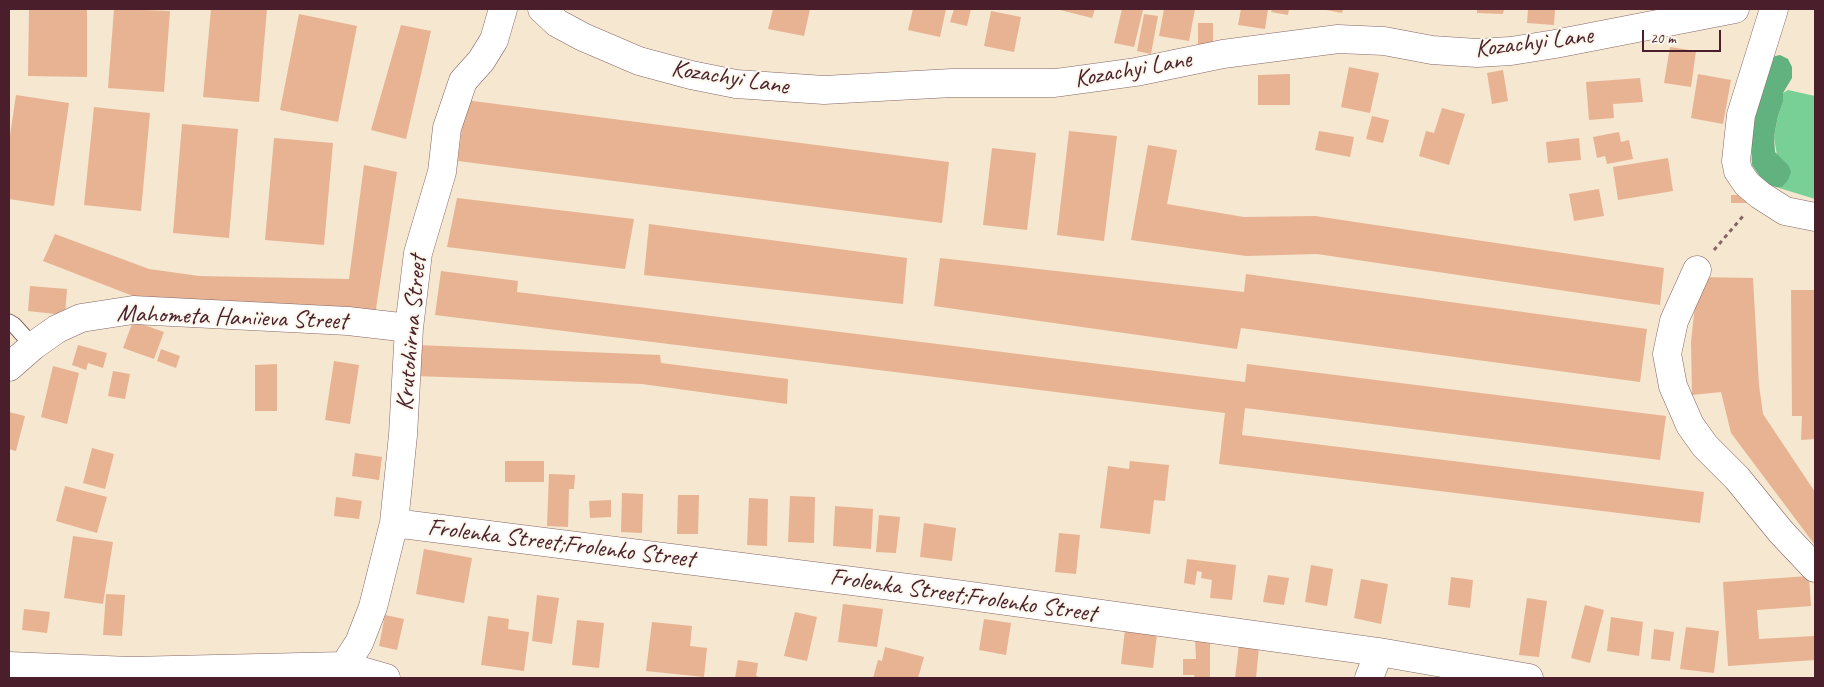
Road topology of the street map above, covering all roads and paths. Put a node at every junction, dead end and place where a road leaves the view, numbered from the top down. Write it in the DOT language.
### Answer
graph roads {
  1 [pos="503,9"];
  2 [pos="542,9"];
  3 [pos="1735,9"];
  4 [pos="1774,9"];
  5 [pos="1760,195"];
  6 [pos="1815,217"];
  7 [pos="1697,270"];
  8 [pos="9,322"];
  9 [pos="409,328"];
  10 [pos="33,346"];
  11 [pos="9,367"];
  12 [pos="394,523"];
  13 [pos="1815,568"];
  14 [pos="1379,652"];
  15 [pos="9,666"];
  16 [pos="344,666"];
  17 [pos="311,672"];
  18 [pos="386,678"];
  19 [pos="1370,678"];
  20 [pos="1529,678"];
  1 -- 9 [label="street, Krutohirna Street"];
  2 -- 3 [label="street, Kozachyi Lane"];
  4 -- 5 [label="street"];
  5 -- 6 [label="street"];
  5 -- 7 [label="path"];
  7 -- 13 [label="street"];
  8 -- 10 [label="lane"];
  9 -- 10 [label="street, Mahometa Haniieva Street"];
  9 -- 12 [label="street, Krutohirna Street"];
  10 -- 11 [label="street, Mahometa Haniieva Street"];
  12 -- 14 [label="street, Frolenka Street;Frolenko Street"];
  12 -- 16 [label="street, Krutohirna Street"];
  14 -- 19 [label="street"];
  14 -- 20 [label="street, Frolenka Street;Frolenko Street"];
  15 -- 17 [label="street"];
  16 -- 17 [label="street"];
  16 -- 18 [label="street"];
}
